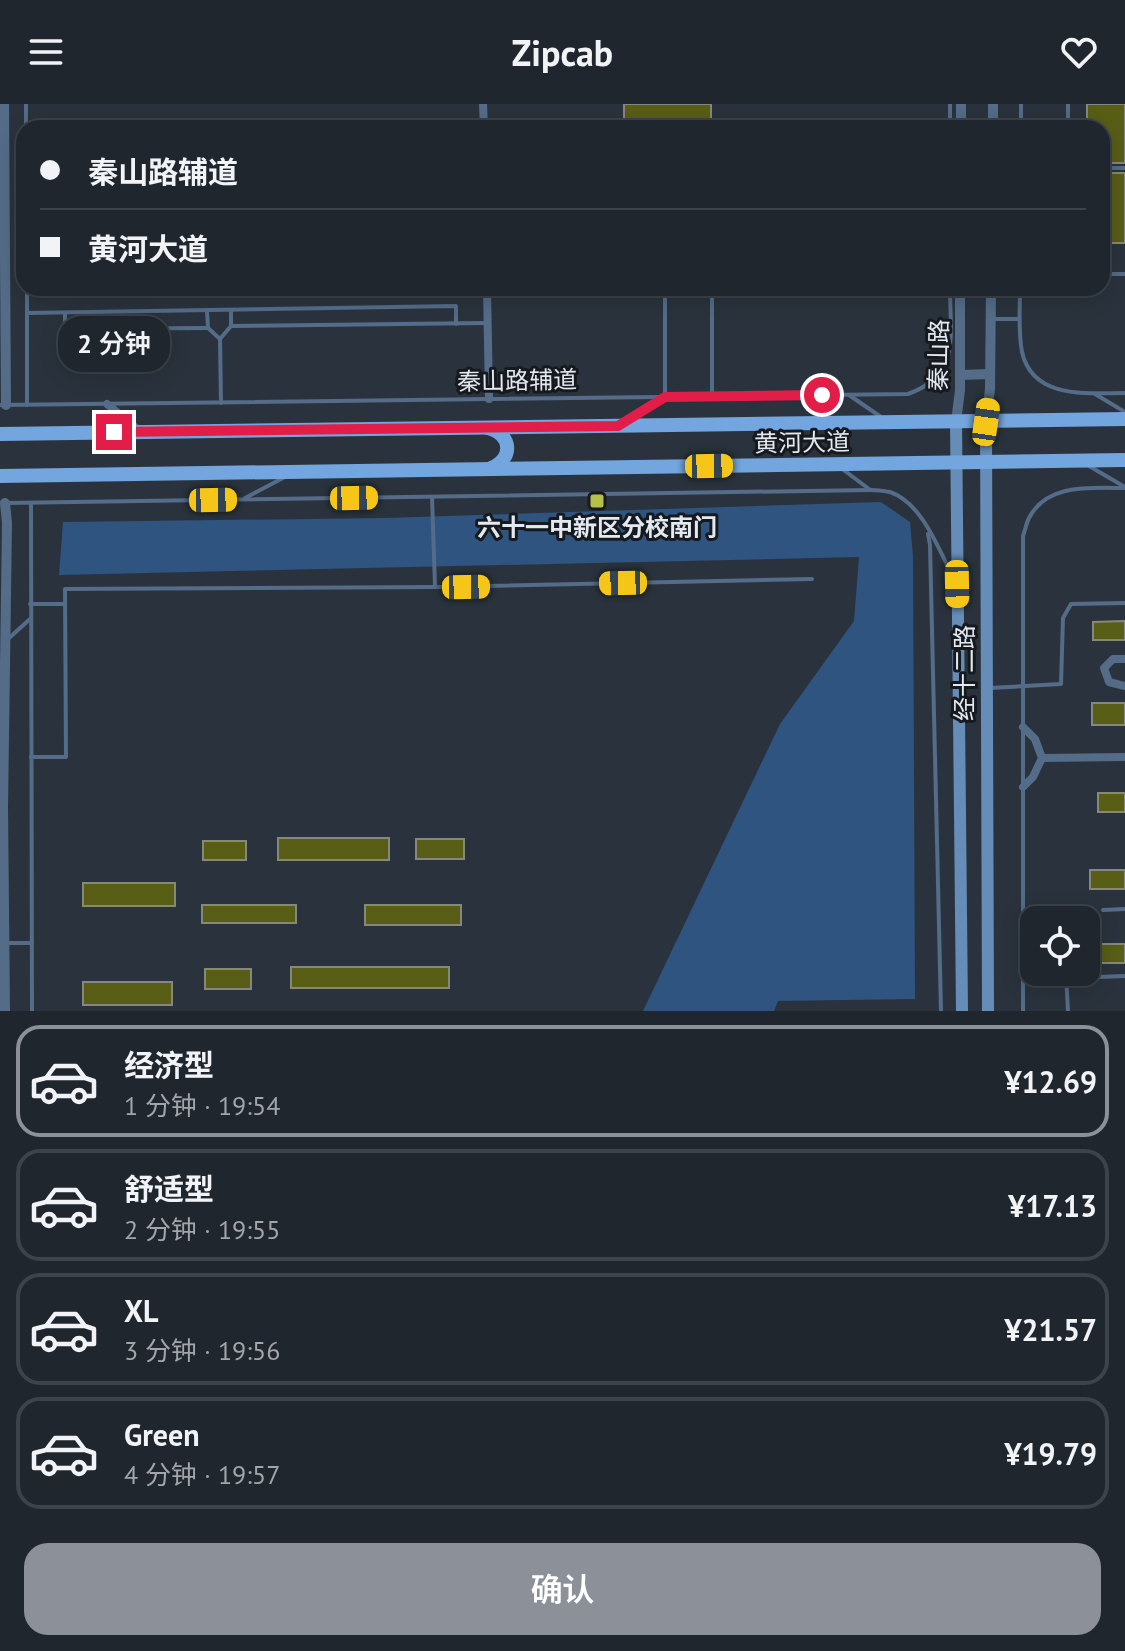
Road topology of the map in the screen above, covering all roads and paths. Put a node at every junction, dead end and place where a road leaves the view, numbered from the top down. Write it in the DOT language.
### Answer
graph roads {
  1 [pos="4,104"];
  2 [pos="27,296"];
  3 [pos="487,296"];
  4 [pos="665,296"];
  5 [pos="712,296"];
  6 [pos="950,296"];
  7 [pos="960,296"];
  8 [pos="991,296"];
  9 [pos="1020,296"];
  10 [pos="231,309"];
  11 [pos="207,310"];
  12 [pos="65,312"];
  13 [pos="27,313"];
  14 [pos="991,319"];
  15 [pos="1019,319"];
  16 [pos="488,323"];
  17 [pos="456,324"];
  18 [pos="231,326"];
  19 [pos="208,328"];
  20 [pos="220,339"];
  21 [pos="990,374"];
  22 [pos="960,375"];
  23 [pos="1093,393"];
  24 [pos="1125,393"];
  25 [pos="849,395"];
  26 [pos="712,396"];
  27 [pos="665,397"];
  28 [pos="489,399"];
  29 [pos="221,403"];
  30 [pos="107,404"];
  31 [pos="3,405"];
  32 [pos="27,405"];
  33 [pos="1125,412"];
  34 [pos="1125,419"];
  35 [pos="956,422"];
  36 [pos="986,422"];
  37 [pos="889,423"];
  38 [pos="618,426"];
  39 [pos="487,428"];
  40 [pos="141,432"];
  41 [pos="0,434"];
  42 [pos="1125,460"];
  43 [pos="1080,461"];
  44 [pos="957,462"];
  45 [pos="987,462"];
  46 [pos="836,464"];
  47 [pos="487,469"];
  48 [pos="295,472"];
  49 [pos="0,476"];
  50 [pos="1125,487"];
  51 [pos="871,490"];
  52 [pos="432,497"];
  53 [pos="243,500"];
  54 [pos="2,503"];
  55 [pos="31,503"];
  56 [pos="927,527"];
  57 [pos="812,579"];
  58 [pos="957,584"];
  59 [pos="435,587"];
  60 [pos="1125,603"];
  61 [pos="3,604"];
  62 [pos="30,604"];
  63 [pos="65,604"];
  64 [pos="30,618"];
  65 [pos="5,642"];
  66 [pos="1125,659"];
  67 [pos="1023,685"];
  68 [pos="1125,686"];
  69 [pos="987,688"];
  70 [pos="1023,727"];
  71 [pos="31,757"];
  72 [pos="1125,757"];
  73 [pos="1042,758"];
  74 [pos="1023,787"];
  75 [pos="2,807"];
  76 [pos="1023,906"];
  77 [pos="1125,909"];
  78 [pos="1103,910"];
  79 [pos="4,943"];
  80 [pos="32,943"];
  81 [pos="1125,976"];
  82 [pos="1100,977"];
  83 [pos="1023,986"];
  84 [pos="1067,986"];
  85 [pos="5,1011"];
  86 [pos="32,1011"];
  87 [pos="941,1011"];
  88 [pos="962,1011"];
  89 [pos="988,1011"];
  90 [pos="1023,1011"];
  91 [pos="1068,1011"];
  1 -- 31 [label="street"];
  2 -- 13 [label="lane"];
  3 -- 16 [label="street"];
  4 -- 27 [label="lane"];
  5 -- 26 [label="lane"];
  6 -- 25 [label="lane, 秦山路辅道"];
  7 -- 22 [label="street, 秦山路"];
  8 -- 14 [label="street, 经十二路"];
  9 -- 15 [label="lane"];
  10 -- 11 [label="lane"];
  10 -- 17 [label="lane"];
  10 -- 18 [label="lane"];
  11 -- 12 [label="lane"];
  11 -- 19 [label="lane"];
  12 -- 13 [label="lane"];
  12 -- 19 [label="lane"];
  13 -- 32 [label="lane"];
  14 -- 15 [label="lane"];
  14 -- 21 [label="street, 经十二路"];
  15 -- 23 [label="lane"];
  16 -- 17 [label="lane"];
  16 -- 28 [label="street"];
  17 -- 18 [label="lane"];
  18 -- 20 [label="lane"];
  19 -- 20 [label="lane"];
  20 -- 29 [label="lane"];
  21 -- 22 [label="street"];
  21 -- 36 [label="street, 经十二路"];
  22 -- 35 [label="street, 秦山路"];
  23 -- 24 [label="lane"];
  23 -- 33 [label="lane"];
  25 -- 26 [label="lane, 秦山路辅道"];
  25 -- 37 [label="lane"];
  26 -- 27 [label="lane, 秦山路辅道"];
  27 -- 28 [label="lane, 秦山路辅道"];
  27 -- 38 [label="lane"];
  28 -- 29 [label="lane, 秦山路辅道"];
  29 -- 30 [label="lane, 秦山路辅道"];
  30 -- 32 [label="lane, 秦山路辅道"];
  30 -- 40 [label="street"];
  31 -- 32 [label="lane, 秦山路辅道"];
  34 -- 36 [label="main road, 黄河大道"];
  35 -- 36 [label="main road, 黄河大道"];
  35 -- 37 [label="main road, 黄河大道"];
  35 -- 44 [label="main road"];
  36 -- 45 [label="main road, 经十二路"];
  37 -- 38 [label="main road, 黄河大道"];
  38 -- 39 [label="main road, 黄河大道"];
  39 -- 40 [label="main road, 黄河大道"];
  39 -- 47 [label="main road"];
  40 -- 41 [label="main road, 黄河大道"];
  42 -- 43 [label="main road, 黄河大道"];
  43 -- 45 [label="main road, 黄河大道"];
  43 -- 50 [label="lane"];
  44 -- 45 [label="main road, 黄河大道"];
  44 -- 46 [label="main road, 黄河大道"];
  44 -- 58 [label="main road"];
  45 -- 69 [label="main road, 经十二路"];
  46 -- 47 [label="main road, 黄河大道"];
  46 -- 51 [label="lane"];
  47 -- 48 [label="main road, 黄河大道"];
  48 -- 49 [label="main road, 黄河大道"];
  48 -- 53 [label="lane"];
  50 -- 67 [label="lane"];
  51 -- 52 [label="lane"];
  51 -- 56 [label="lane"];
  52 -- 53 [label="lane"];
  52 -- 59 [label="lane"];
  53 -- 55 [label="lane"];
  54 -- 55 [label="lane"];
  54 -- 61 [label="street"];
  55 -- 62 [label="lane"];
  56 -- 58 [label="lane"];
  56 -- 87 [label="lane"];
  57 -- 59 [label="lane"];
  58 -- 88 [label="main road"];
  59 -- 63 [label="lane"];
  60 -- 67 [label="lane"];
  61 -- 65 [label="street"];
  62 -- 63 [label="lane"];
  62 -- 64 [label="lane"];
  63 -- 71 [label="lane"];
  64 -- 65 [label="lane"];
  64 -- 71 [label="lane"];
  65 -- 75 [label="street"];
  66 -- 68 [label="street"];
  67 -- 69 [label="lane"];
  67 -- 70 [label="lane"];
  69 -- 89 [label="main road, 经十二路"];
  70 -- 73 [label="street"];
  70 -- 74 [label="lane"];
  71 -- 80 [label="lane"];
  72 -- 73 [label="street"];
  73 -- 74 [label="street"];
  74 -- 76 [label="lane"];
  75 -- 79 [label="street"];
  77 -- 78 [label="lane"];
  79 -- 80 [label="lane"];
  79 -- 85 [label="street"];
  80 -- 86 [label="lane"];
  81 -- 82 [label="lane"];
  83 -- 90 [label="lane"];
  84 -- 91 [label="lane"];
}
